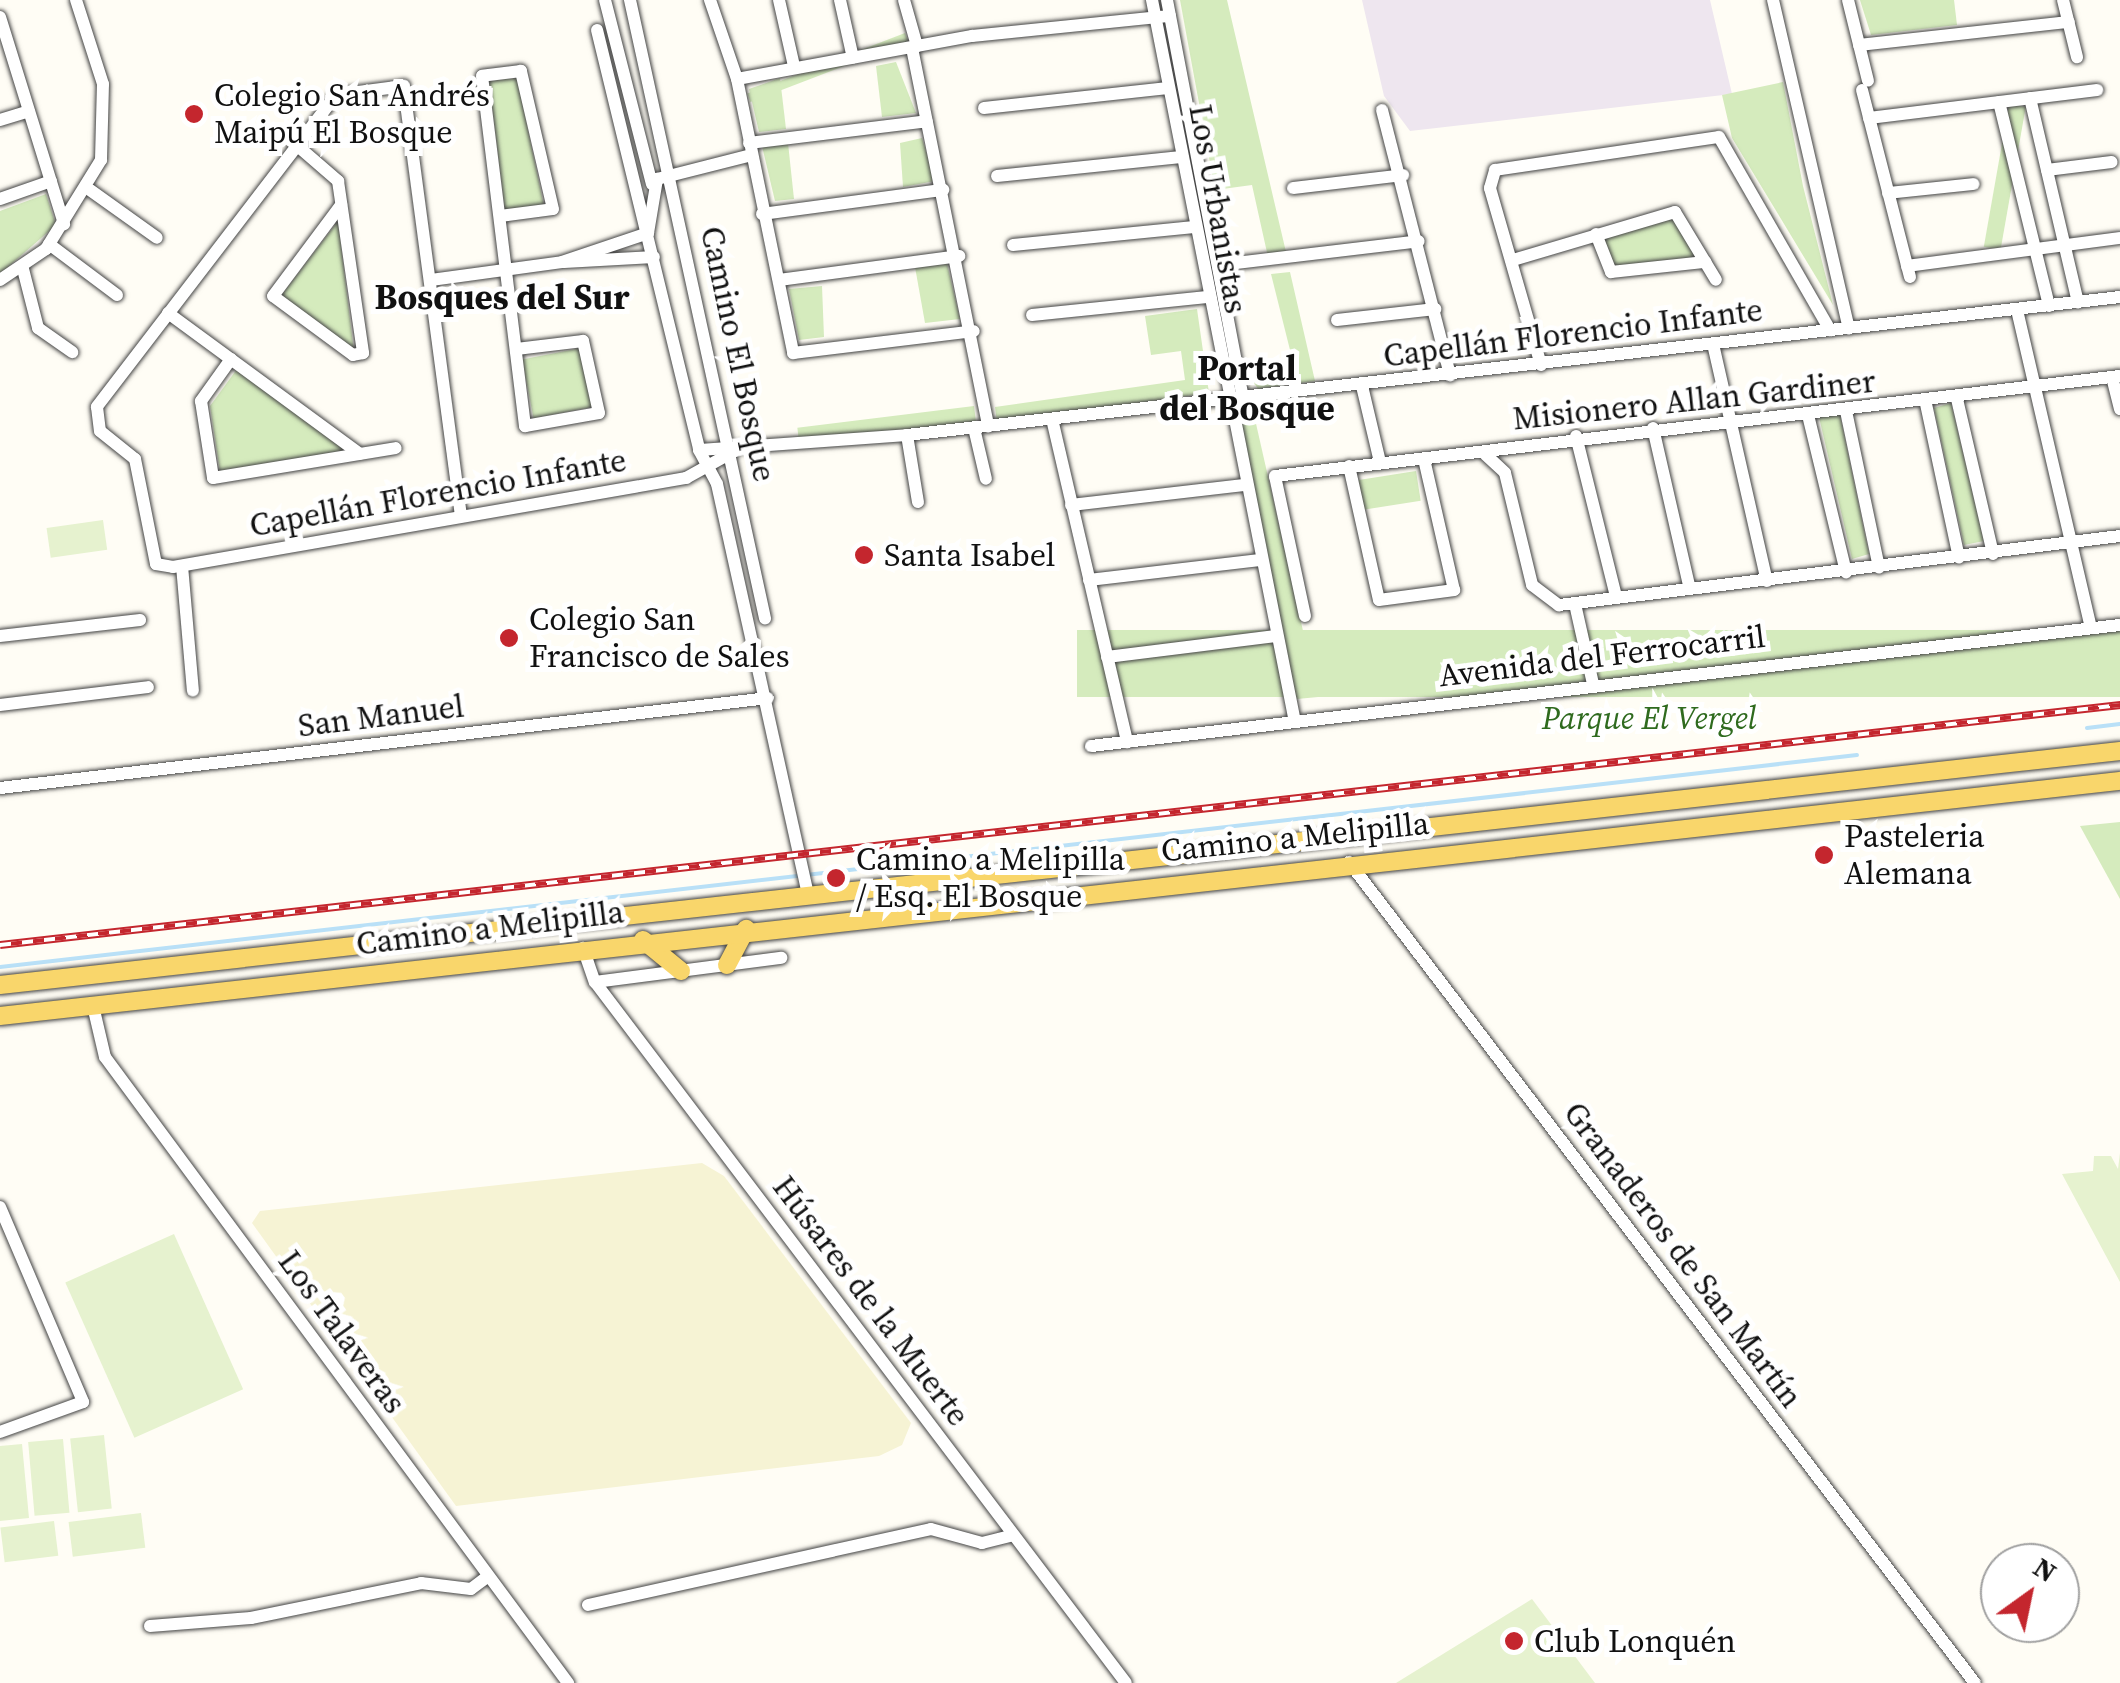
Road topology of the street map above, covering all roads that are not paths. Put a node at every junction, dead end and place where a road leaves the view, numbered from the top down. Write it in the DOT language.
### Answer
graph roads {
  1 [pos="76,0"];
  2 [pos="605,0"];
  3 [pos="630,0"];
  4 [pos="710,0"];
  5 [pos="779,0"];
  6 [pos="840,0"];
  7 [pos="904,0"];
  8 [pos="1152,0"];
  9 [pos="1167,0"];
  10 [pos="1772,0"];
  11 [pos="1848,0"];
  12 [pos="2064,0"];
  13 [pos="1162,17"];
  14 [pos="0,18"];
  15 [pos="2069,22"];
  16 [pos="597,30"];
  17 [pos="3,38"];
  18 [pos="1859,45"];
  19 [pos="915,47"];
  20 [pos="2077,56"];
  21 [pos="853,58"];
  22 [pos="794,66"];
  23 [pos="736,79"];
  24 [pos="1168,88"];
  25 [pos="2097,90"];
  26 [pos="2030,98"];
  27 [pos="2000,102"];
  28 [pos="984,108"];
  29 [pos="1382,110"];
  30 [pos="29,111"];
  31 [pos="1869,118"];
  32 [pos="0,120"];
  33 [pos="926,121"];
  34 [pos="293,142"];
  35 [pos="748,150"];
  36 [pos="1181,157"];
  37 [pos="2112,162"];
  38 [pos="2047,170"];
  39 [pos="669,171"];
  40 [pos="1403,175"];
  41 [pos="997,176"];
  42 [pos="51,182"];
  43 [pos="652,184"];
  44 [pos="1974,184"];
  45 [pos="1293,188"];
  46 [pos="90,190"];
  47 [pos="943,190"];
  48 [pos="1888,193"];
  49 [pos="0,199"];
  50 [pos="341,204"];
  51 [pos="762,214"];
  52 [pos="500,216"];
  53 [pos="64,224"];
  54 [pos="1194,227"];
  55 [pos="648,233"];
  56 [pos="1596,234"];
  57 [pos="156,238"];
  58 [pos="2120,238"];
  59 [pos="1419,240"];
  60 [pos="49,244"];
  61 [pos="2064,244"];
  62 [pos="1013,245"];
  63 [pos="2036,252"];
  64 [pos="959,256"];
  65 [pos="654,257"];
  66 [pos="1513,260"];
  67 [pos="562,262"];
  68 [pos="1705,262"];
  69 [pos="1219,265"];
  70 [pos="23,269"];
  71 [pos="506,269"];
  72 [pos="0,280"];
  73 [pos="431,280"];
  74 [pos="779,280"];
  75 [pos="1716,280"];
  76 [pos="117,295"];
  77 [pos="1207,297"];
  78 [pos="2120,298"];
  79 [pos="2078,302"];
  80 [pos="2049,306"];
  81 [pos="1435,310"];
  82 [pos="2017,310"];
  83 [pos="168,313"];
  84 [pos="1032,315"];
  85 [pos="1337,320"];
  86 [pos="1849,328"];
  87 [pos="1830,330"];
  88 [pos="974,331"];
  89 [pos="1713,344"];
  90 [pos="516,349"];
  91 [pos="72,352"];
  92 [pos="231,359"];
  93 [pos="1540,365"];
  94 [pos="1450,374"];
  95 [pos="2116,377"];
  96 [pos="1362,386"];
  97 [pos="2034,388"];
  98 [pos="1243,398"];
  99 [pos="1224,400"];
  100 [pos="1957,400"];
  101 [pos="1926,404"];
  102 [pos="2120,409"];
  103 [pos="1846,411"];
  104 [pos="1808,415"];
  105 [pos="1052,419"];
  106 [pos="1729,422"];
  107 [pos="981,427"];
  108 [pos="1653,428"];
  109 [pos="906,435"];
  110 [pos="1576,436"];
  111 [pos="396,448"];
  112 [pos="699,450"];
  113 [pos="733,452"];
  114 [pos="360,454"];
  115 [pos="1486,455"];
  116 [pos="1424,459"];
  117 [pos="1380,462"];
  118 [pos="1350,466"];
  119 [pos="708,472"];
  120 [pos="986,480"];
  121 [pos="1244,484"];
  122 [pos="918,502"];
  123 [pos="1071,505"];
  124 [pos="461,516"];
  125 [pos="2120,536"];
  126 [pos="2071,544"];
  127 [pos="752,550"];
  128 [pos="1993,554"];
  129 [pos="1959,558"];
  130 [pos="1260,560"];
  131 [pos="182,566"];
  132 [pos="1879,568"];
  133 [pos="1846,572"];
  134 [pos="1089,580"];
  135 [pos="1767,581"];
  136 [pos="741,583"];
  137 [pos="1690,589"];
  138 [pos="1616,597"];
  139 [pos="1575,604"];
  140 [pos="1305,616"];
  141 [pos="765,618"];
  142 [pos="140,620"];
  143 [pos="2120,624"];
  144 [pos="2091,628"];
  145 [pos="0,636"];
  146 [pos="1276,636"];
  147 [pos="1107,657"];
  148 [pos="1593,684"];
  149 [pos="148,687"];
  150 [pos="193,691"];
  151 [pos="768,698"];
  152 [pos="0,706"];
  153 [pos="1295,722"];
  154 [pos="1127,742"];
  155 [pos="1091,746"];
  156 [pos="2120,751"];
  157 [pos="2120,781"];
  158 [pos="0,788"];
  159 [pos="1347,861"];
  160 [pos="806,884"];
  161 [pos="746,928"];
  162 [pos="643,940"];
  163 [pos="582,948"];
  164 [pos="782,958"];
  165 [pos="727,965"];
  166 [pos="681,971"];
  167 [pos="91,976"];
  168 [pos="52,979"];
  169 [pos="595,982"];
  170 [pos="0,985"];
  171 [pos="93,1006"];
  172 [pos="57,1009"];
  173 [pos="0,1016"];
  174 [pos="0,1207"];
  175 [pos="0,1432"];
  176 [pos="1013,1535"];
  177 [pos="488,1576"];
  178 [pos="588,1605"];
  179 [pos="150,1626"];
  180 [pos="568,1683"];
  181 [pos="1126,1683"];
  182 [pos="1975,1683"];
  1 -- 46 [label="street"];
  2 -- 43 [label="street, Camino El Bosque"];
  3 -- 39 [label="street, Camino El Bosque"];
  4 -- 23 [label="street"];
  5 -- 22 [label="street"];
  6 -- 21 [label="street"];
  7 -- 19 [label="street"];
  8 -- 13 [label="street, Los Urbanistas"];
  9 -- 13 [label="street, Los Urbanistas"];
  10 -- 86 [label="street"];
  11 -- 18 [label="street"];
  12 -- 15 [label="street"];
  13 -- 19 [label="street"];
  13 -- 24 [label="street, Los Urbanistas"];
  13 -- 69 [label="street, Los Urbanistas"];
  14 -- 17 [label="street"];
  15 -- 18 [label="street"];
  15 -- 20 [label="street"];
  16 -- 55 [label="street, Camino El Bosque"];
  17 -- 30 [label="street"];
  18 -- 31 [label="street"];
  19 -- 21 [label="street"];
  19 -- 33 [label="street"];
  21 -- 22 [label="street"];
  22 -- 23 [label="street"];
  23 -- 35 [label="street"];
  24 -- 28 [label="street"];
  24 -- 36 [label="street, Los Urbanistas"];
  25 -- 26 [label="street"];
  26 -- 27 [label="street"];
  26 -- 38 [label="street"];
  27 -- 31 [label="street"];
  27 -- 63 [label="street"];
  29 -- 40 [label="street"];
  30 -- 32 [label="street"];
  30 -- 42 [label="street"];
  31 -- 48 [label="street"];
  33 -- 35 [label="street"];
  33 -- 47 [label="street"];
  34 -- 50 [label="street"];
  34 -- 73 [label="street"];
  34 -- 83 [label="street"];
  35 -- 39 [label="street"];
  35 -- 51 [label="street"];
  36 -- 41 [label="street"];
  36 -- 54 [label="street, Los Urbanistas"];
  37 -- 38 [label="street"];
  38 -- 61 [label="street"];
  39 -- 43 [label="street"];
  39 -- 113 [label="street, Camino El Bosque"];
  40 -- 45 [label="street"];
  40 -- 59 [label="street"];
  42 -- 49 [label="street"];
  42 -- 53 [label="street"];
  43 -- 55 [label="street, Camino El Bosque"];
  44 -- 48 [label="street"];
  46 -- 53 [label="street"];
  46 -- 57 [label="street"];
  47 -- 51 [label="street"];
  47 -- 64 [label="street"];
  48 -- 63 [label="street"];
  50 -- 50 [label="street"];
  51 -- 74 [label="street"];
  52 -- 52 [label="street"];
  52 -- 71 [label="street"];
  53 -- 60 [label="street"];
  54 -- 62 [label="street"];
  54 -- 77 [label="street, Los Urbanistas"];
  55 -- 65 [label="street, Camino El Bosque"];
  55 -- 67 [label="street"];
  56 -- 66 [label="street"];
  56 -- 68 [label="street"];
  56 -- 68 [label="street"];
  58 -- 61 [label="street"];
  59 -- 69 [label="street"];
  59 -- 81 [label="street"];
  60 -- 70 [label="street"];
  60 -- 76 [label="street"];
  61 -- 63 [label="street"];
  61 -- 79 [label="street"];
  63 -- 80 [label="street"];
  64 -- 74 [label="street"];
  64 -- 88 [label="street"];
  65 -- 67 [label="street"];
  65 -- 112 [label="street, Camino El Bosque"];
  66 -- 87 [label="street"];
  66 -- 93 [label="street"];
  67 -- 71 [label="street"];
  68 -- 75 [label="street"];
  69 -- 98 [label="street, Los Urbanistas"];
  70 -- 72 [label="street"];
  70 -- 91 [label="street"];
  71 -- 73 [label="street"];
  71 -- 90 [label="street"];
  73 -- 124 [label="street"];
  74 -- 88 [label="street"];
  77 -- 84 [label="street"];
  77 -- 99 [label="street, Los Urbanistas"];
  78 -- 79 [label="street, Capellán Florencio Infante"];
  79 -- 80 [label="street, Capellán Florencio Infante"];
  80 -- 82 [label="street, Capellán Florencio Infante"];
  81 -- 85 [label="street"];
  81 -- 94 [label="street"];
  82 -- 86 [label="street, Capellán Florencio Infante"];
  82 -- 97 [label="street"];
  83 -- 92 [label="street"];
  83 -- 131 [label="street"];
  86 -- 87 [label="street, Capellán Florencio Infante"];
  87 -- 89 [label="street, Capellán Florencio Infante"];
  88 -- 107 [label="street"];
  89 -- 93 [label="street, Capellán Florencio Infante"];
  89 -- 106 [label="street"];
  90 -- 90 [label="street"];
  92 -- 114 [label="street"];
  92 -- 114 [label="street"];
  93 -- 94 [label="street, Capellán Florencio Infante"];
  94 -- 96 [label="street, Capellán Florencio Infante"];
  95 -- 97 [label="street, Misionero Allan Gardiner"];
  95 -- 102 [label="street"];
  96 -- 98 [label="street, Capellán Florencio Infante"];
  96 -- 117 [label="street"];
  97 -- 100 [label="street, Misionero Allan Gardiner"];
  97 -- 126 [label="street"];
  98 -- 99 [label="street, Capellán Florencio Infante"];
  99 -- 105 [label="street, Capellán Florencio Infante"];
  99 -- 121 [label="street, Los Urbanistas"];
  100 -- 101 [label="street, Misionero Allan Gardiner"];
  100 -- 128 [label="street"];
  101 -- 103 [label="street, Misionero Allan Gardiner"];
  101 -- 129 [label="street"];
  103 -- 104 [label="street, Misionero Allan Gardiner"];
  103 -- 132 [label="street"];
  104 -- 106 [label="street, Misionero Allan Gardiner"];
  104 -- 133 [label="street"];
  105 -- 107 [label="street, Capellán Florencio Infante"];
  105 -- 123 [label="street"];
  106 -- 108 [label="street, Misionero Allan Gardiner"];
  106 -- 135 [label="street"];
  107 -- 109 [label="street, Capellán Florencio Infante"];
  107 -- 120 [label="street"];
  108 -- 110 [label="street, Misionero Allan Gardiner"];
  108 -- 137 [label="street"];
  109 -- 113 [label="street, Capellán Florencio Infante"];
  109 -- 122 [label="street"];
  110 -- 115 [label="street, Misionero Allan Gardiner"];
  110 -- 138 [label="street"];
  111 -- 114 [label="street"];
  112 -- 113 [label="street, Capellán Florencio Infante"];
  112 -- 119 [label="street, Camino El Bosque"];
  113 -- 119 [label="street, Capellán Florencio Infante"];
  113 -- 127 [label="street, Camino El Bosque"];
  115 -- 116 [label="street, Misionero Allan Gardiner"];
  115 -- 139 [label="street"];
  116 -- 117 [label="street, Misionero Allan Gardiner"];
  116 -- 118 [label="street"];
  117 -- 118 [label="street, Misionero Allan Gardiner"];
  118 -- 140 [label="street, Misionero Allan Gardiner"];
  119 -- 124 [label="street, Capellán Florencio Infante"];
  119 -- 136 [label="street, Camino El Bosque"];
  121 -- 123 [label="street"];
  121 -- 130 [label="street, Los Urbanistas"];
  123 -- 134 [label="street"];
  124 -- 131 [label="street, Capellán Florencio Infante"];
  125 -- 126 [label="street"];
  126 -- 128 [label="street"];
  126 -- 144 [label="street"];
  127 -- 136 [label="street, Camino El Bosque"];
  127 -- 141 [label="street, Camino El Bosque"];
  128 -- 129 [label="street"];
  129 -- 132 [label="street"];
  130 -- 134 [label="street"];
  130 -- 146 [label="street, Los Urbanistas"];
  131 -- 150 [label="street"];
  132 -- 133 [label="street"];
  133 -- 135 [label="street"];
  134 -- 147 [label="street"];
  135 -- 137 [label="street"];
  136 -- 151 [label="street, Camino El Bosque"];
  137 -- 138 [label="street"];
  138 -- 139 [label="street"];
  139 -- 148 [label="street"];
  142 -- 145 [label="street"];
  143 -- 144 [label="street, Avenida del Ferrocarril"];
  144 -- 148 [label="street, Avenida del Ferrocarril"];
  146 -- 147 [label="street"];
  146 -- 153 [label="street, Los Urbanistas"];
  147 -- 154 [label="street"];
  148 -- 153 [label="street, Avenida del Ferrocarril"];
  149 -- 152 [label="street"];
  151 -- 158 [label="street, San Manuel"];
  151 -- 160 [label="street, Camino El Bosque"];
  153 -- 154 [label="street, Avenida del Ferrocarril"];
  154 -- 155 [label="street, Avenida del Ferrocarril"];
  156 -- 160 [label="main road, Camino a Melipilla"];
  157 -- 159 [label="main road, Camino a Melipilla"];
  159 -- 161 [label="main road, Camino a Melipilla"];
  159 -- 182 [label="street, Granaderos de San Martín"];
  160 -- 167 [label="main road, Camino a Melipilla"];
  161 -- 162 [label="main road, Camino a Melipilla"];
  161 -- 165 [label="main road"];
  162 -- 163 [label="main road, Camino a Melipilla"];
  162 -- 166 [label="main road"];
  163 -- 169 [label="street, Húsares de la Muerte"];
  163 -- 171 [label="main road, Camino a Melipilla"];
  164 -- 165 [label="street"];
  165 -- 166 [label="street"];
  166 -- 169 [label="street"];
  167 -- 168 [label="main road, Camino a Melipilla"];
  167 -- 171 [label="main road"];
  168 -- 170 [label="main road, Camino a Melipilla"];
  168 -- 172 [label="main road"];
  169 -- 176 [label="street, Húsares de la Muerte"];
  171 -- 172 [label="main road, Camino a Melipilla"];
  171 -- 177 [label="street, Los Talaveras"];
  172 -- 173 [label="main road, Camino a Melipilla"];
  174 -- 175 [label="street"];
  176 -- 178 [label="street"];
  176 -- 181 [label="street, Húsares de la Muerte"];
  177 -- 179 [label="street"];
  177 -- 180 [label="street, Los Talaveras"];
}
